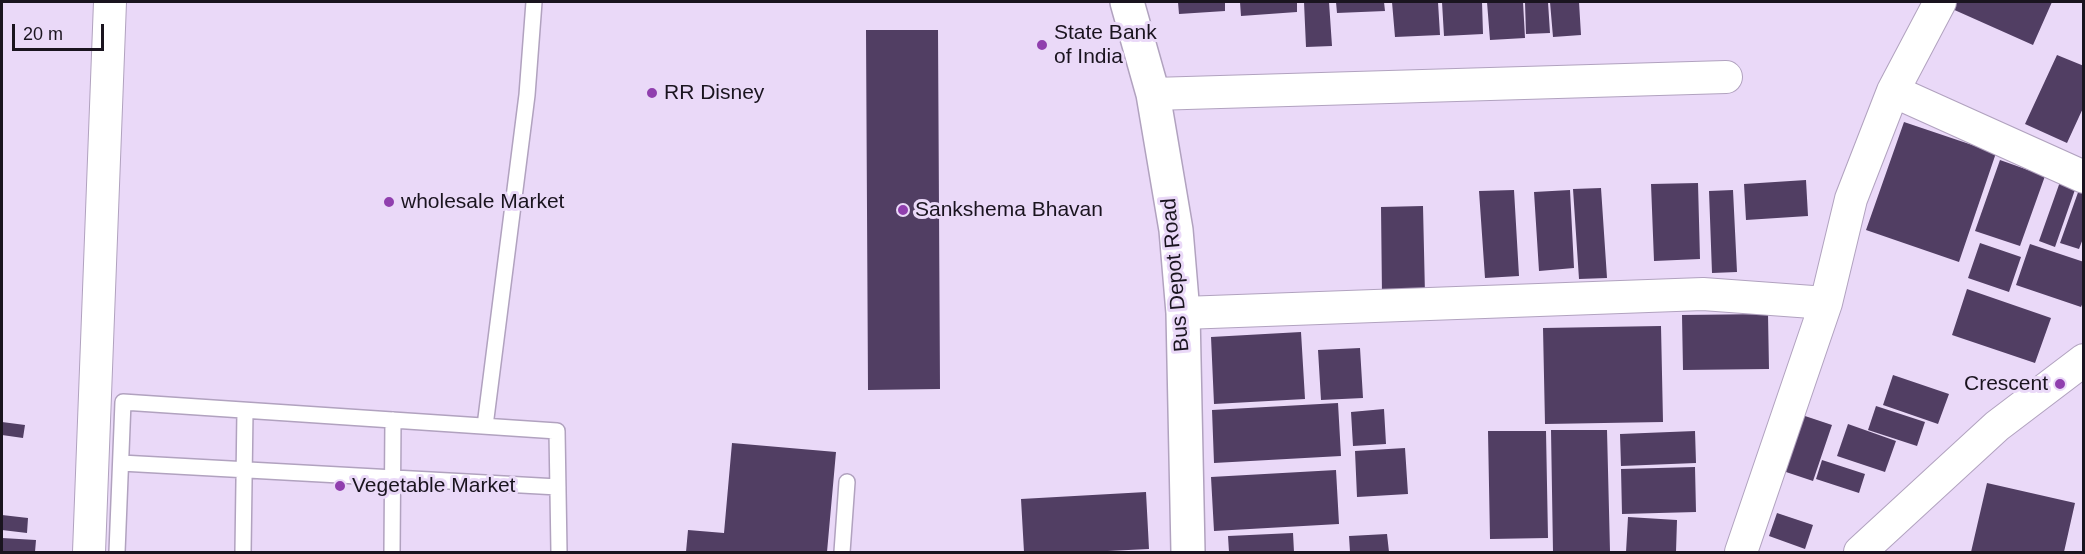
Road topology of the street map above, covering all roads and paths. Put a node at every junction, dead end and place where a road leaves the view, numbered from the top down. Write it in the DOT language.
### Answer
graph roads {
  1 [pos="110,2"];
  2 [pos="534,2"];
  3 [pos="1127,2"];
  4 [pos="1940,2"];
  5 [pos="1726,76"];
  6 [pos="1893,91"];
  7 [pos="1153,94"];
  8 [pos="2084,177"];
  9 [pos="1826,303"];
  10 [pos="1183,313"];
  11 [pos="2084,360"];
  12 [pos="245,411"];
  13 [pos="393,420"];
  14 [pos="485,426"];
  15 [pos="121,463"];
  16 [pos="244,470"];
  17 [pos="393,477"];
  18 [pos="847,482"];
  19 [pos="558,487"];
  20 [pos="89,552"];
  21 [pos="117,552"];
  22 [pos="243,552"];
  23 [pos="392,552"];
  24 [pos="560,552"];
  25 [pos="842,552"];
  26 [pos="1188,552"];
  27 [pos="1741,552"];
  28 [pos="1860,552"];
  1 -- 20 [label="street"];
  2 -- 14 [label="lane"];
  3 -- 7 [label="street, Bus Depot Road"];
  4 -- 6 [label="street"];
  5 -- 7 [label="street"];
  6 -- 8 [label="street"];
  6 -- 9 [label="street"];
  7 -- 10 [label="street, Bus Depot Road"];
  9 -- 10 [label="street"];
  9 -- 27 [label="street"];
  10 -- 26 [label="street, Bus Depot Road"];
  11 -- 28 [label="street"];
  12 -- 13 [label="lane"];
  12 -- 15 [label="lane"];
  12 -- 16 [label="lane"];
  13 -- 14 [label="lane"];
  13 -- 17 [label="lane"];
  14 -- 19 [label="lane"];
  15 -- 16 [label="lane"];
  15 -- 21 [label="lane"];
  16 -- 17 [label="lane"];
  16 -- 22 [label="lane"];
  17 -- 19 [label="lane"];
  17 -- 23 [label="lane"];
  18 -- 25 [label="lane"];
  19 -- 24 [label="lane"];
}
